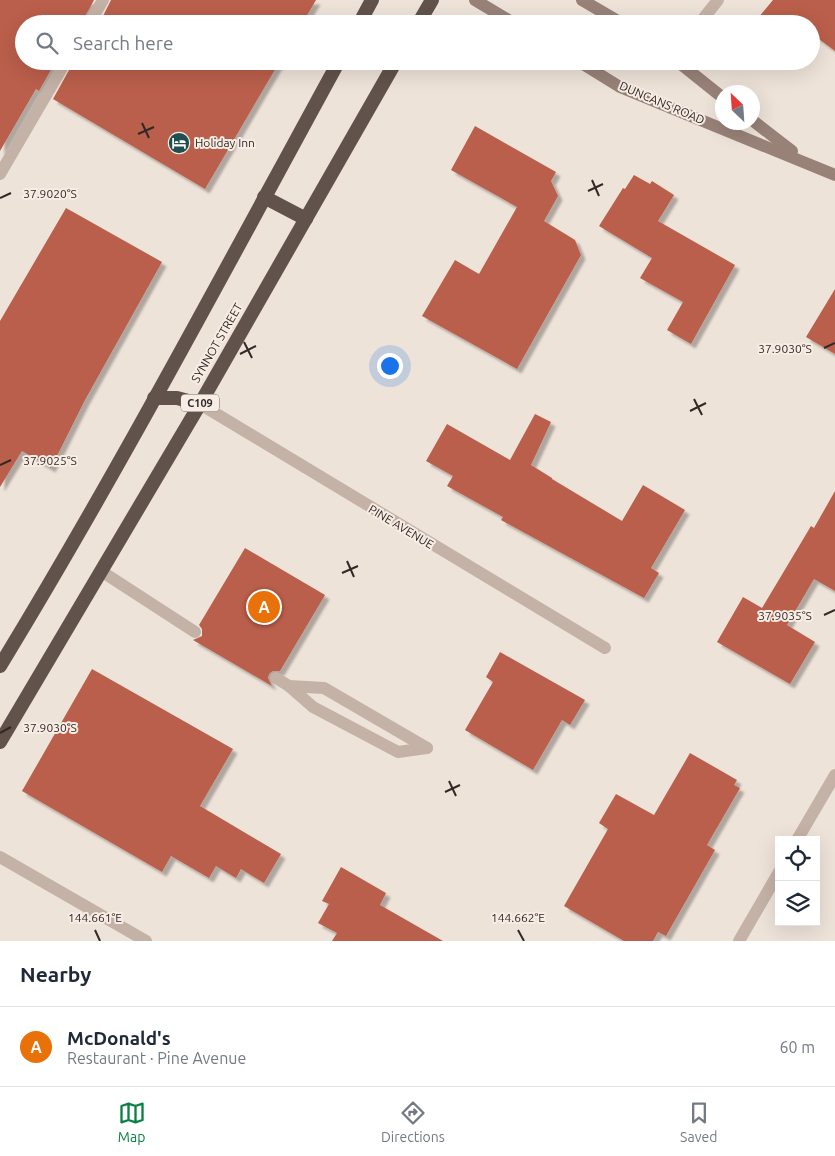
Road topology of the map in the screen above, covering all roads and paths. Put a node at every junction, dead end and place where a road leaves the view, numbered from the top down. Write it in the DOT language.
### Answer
graph roads {
  1 [pos="103,0"];
  2 [pos="372,0"];
  3 [pos="432,0"];
  4 [pos="475,0"];
  5 [pos="582,0"];
  6 [pos="718,0"];
  7 [pos="94,15"];
  8 [pos="364,15"];
  9 [pos="423,15"];
  10 [pos="500,15"];
  11 [pos="608,15"];
  12 [pos="707,15"];
  13 [pos="61,70"];
  14 [pos="334,70"];
  15 [pos="391,70"];
  16 [pos="593,70"];
  17 [pos="688,70"];
  18 [pos="715,91"];
  19 [pos="760,126"];
  20 [pos="804,161"];
  21 [pos="0,174"];
  22 [pos="835,175"];
  23 [pos="264,197"];
  24 [pos="306,219"];
  25 [pos="154,398"];
  26 [pos="200,404"];
  27 [pos="101,571"];
  28 [pos="195,632"];
  29 [pos="605,648"];
  30 [pos="0,666"];
  31 [pos="276,678"];
  32 [pos="289,686"];
  33 [pos="0,742"];
  34 [pos="835,775"];
  35 [pos="800,836"];
  36 [pos="0,857"];
  37 [pos="775,879"];
  38 [pos="146,941"];
  39 [pos="739,941"];
  1 -- 7 [label="street"];
  2 -- 8 [label="highway"];
  3 -- 9 [label="highway"];
  4 -- 10 [label="main road"];
  5 -- 11 [label="main road"];
  6 -- 12 [label="street"];
  13 -- 21 [label="street"];
  14 -- 23 [label="highway"];
  15 -- 24 [label="highway, SYNNOT STREET / C109"];
  16 -- 20 [label="main road, DUNCANS ROAD"];
  17 -- 18 [label="main road"];
  19 -- 20 [label="main road, DUNCANS ROAD"];
  20 -- 22 [label="main road, DUNCANS ROAD"];
  23 -- 24 [label="highway"];
  23 -- 25 [label="highway"];
  24 -- 26 [label="highway, SYNNOT STREET / C109"];
  25 -- 26 [label="highway"];
  25 -- 30 [label="highway"];
  26 -- 27 [label="highway, SYNNOT STREET / C109"];
  26 -- 29 [label="street, PINE AVENUE"];
  27 -- 28 [label="street"];
  27 -- 33 [label="highway, SYNNOT STREET / C109"];
  31 -- 32 [label="street"];
  32 -- 32 [label="street"];
  34 -- 35 [label="street"];
  36 -- 38 [label="street"];
  37 -- 39 [label="street"];
}
